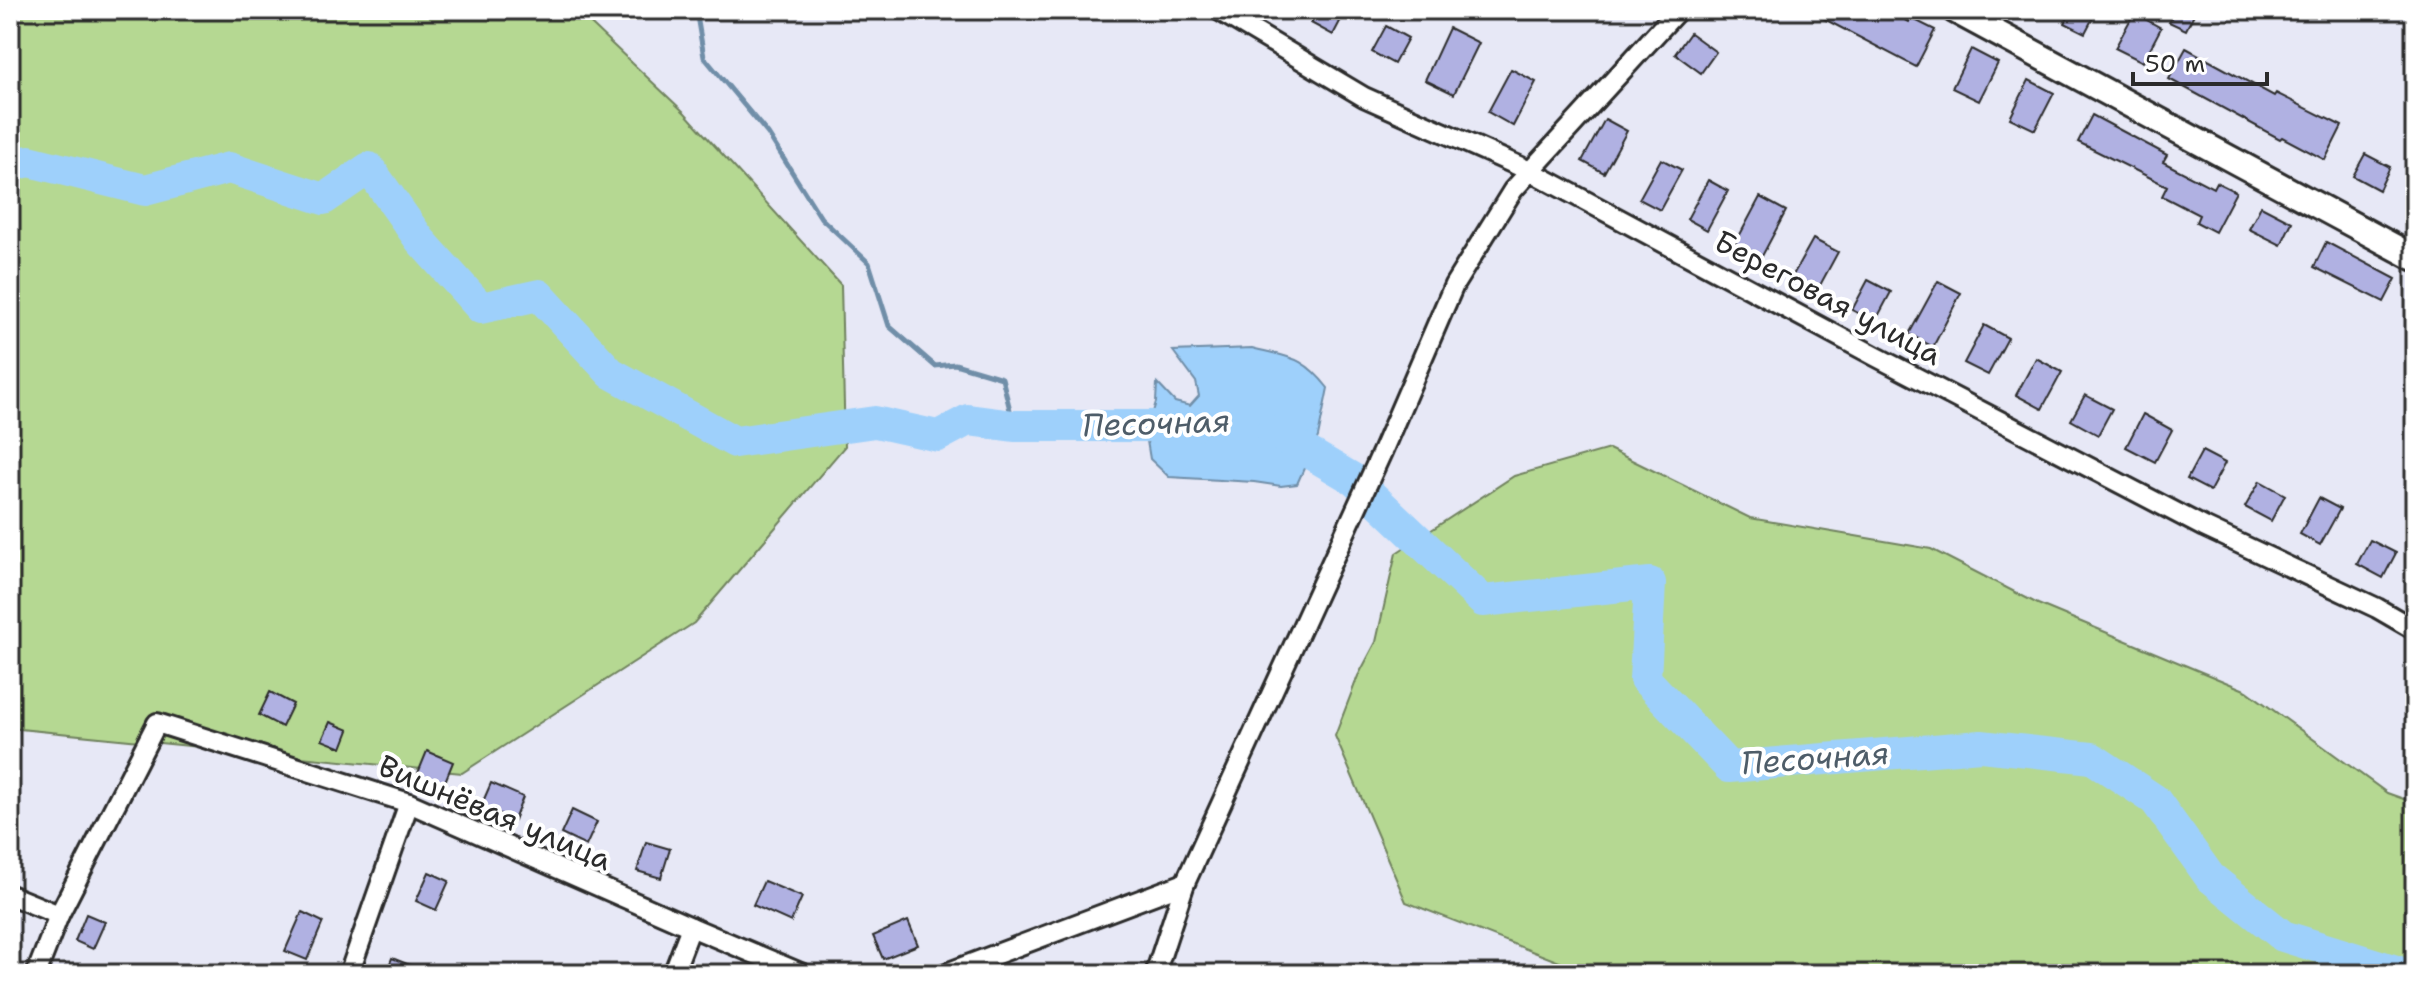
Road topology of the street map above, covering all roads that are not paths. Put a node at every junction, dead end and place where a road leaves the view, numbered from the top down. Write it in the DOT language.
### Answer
graph roads {
  1 [pos="1218,10"];
  2 [pos="1678,10"];
  3 [pos="1954,10"];
  4 [pos="1530,171"];
  5 [pos="2415,258"];
  6 [pos="2415,630"];
  7 [pos="409,803"];
  8 [pos="1185,883"];
  9 [pos="10,895"];
  10 [pos="59,915"];
  11 [pos="691,927"];
  12 [pos="36,974"];
  13 [pos="349,974"];
  14 [pos="673,974"];
  15 [pos="803,974"];
  16 [pos="944,974"];
  17 [pos="1155,974"];
  1 -- 4 [label="street, Береговая улица"];
  2 -- 4 [label="street"];
  3 -- 5 [label="street"];
  4 -- 6 [label="street, Береговая улица"];
  4 -- 8 [label="street"];
  7 -- 10 [label="street, Вишнёвая улица"];
  7 -- 11 [label="street, Вишнёвая улица"];
  7 -- 13 [label="street"];
  8 -- 16 [label="street"];
  8 -- 17 [label="street"];
  9 -- 10 [label="street"];
  10 -- 12 [label="street"];
  11 -- 14 [label="street"];
  11 -- 15 [label="street, Вишнёвая улица"];
}
